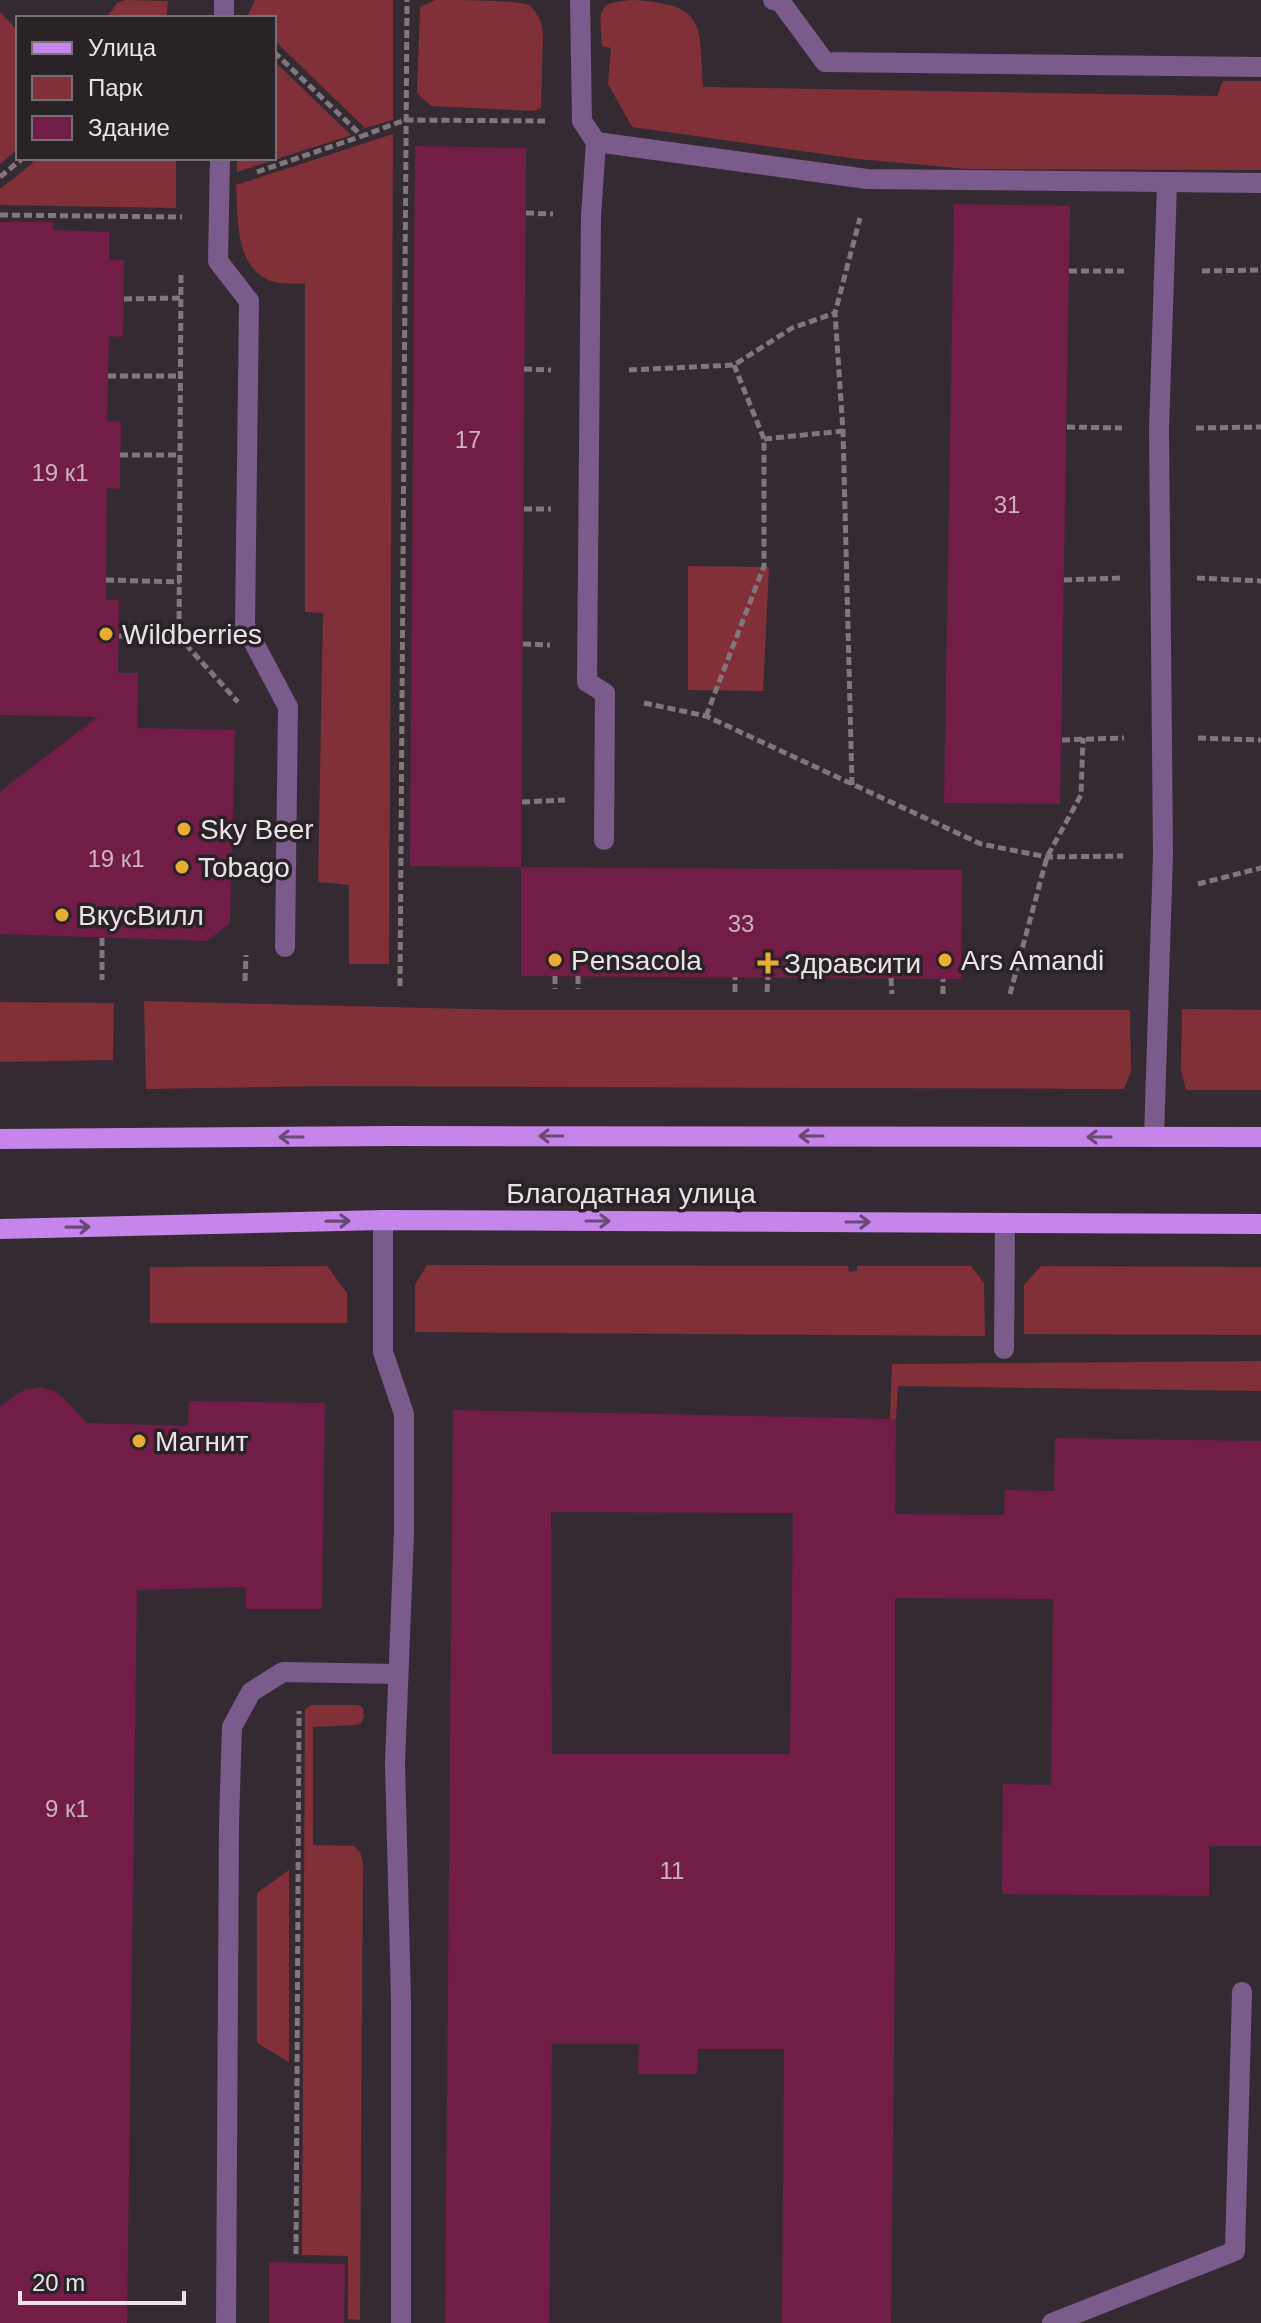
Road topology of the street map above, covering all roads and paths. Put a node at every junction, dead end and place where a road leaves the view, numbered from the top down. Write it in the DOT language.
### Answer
graph roads {
  1 [pos="407,0"];
  2 [pos="580,0"];
  3 [pos="773,0"];
  4 [pos="276,54"];
  5 [pos="1261,67"];
  6 [pos="405,120"];
  7 [pos="582,121"];
  8 [pos="362,136"];
  9 [pos="596,142"];
  10 [pos="21,160"];
  11 [pos="220,160"];
  12 [pos="0,177"];
  13 [pos="1261,183"];
  14 [pos="220,184"];
  15 [pos="1167,184"];
  16 [pos="0,215"];
  17 [pos="183,217"];
  18 [pos="860,217"];
  19 [pos="181,298"];
  20 [pos="124,299"];
  21 [pos="835,313"];
  22 [pos="734,365"];
  23 [pos="627,371"];
  24 [pos="108,376"];
  25 [pos="182,376"];
  26 [pos="843,431"];
  27 [pos="764,439"];
  28 [pos="120,455"];
  29 [pos="180,455"];
  30 [pos="106,580"];
  31 [pos="180,582"];
  32 [pos="119,636"];
  33 [pos="179,637"];
  34 [pos="641,702"];
  35 [pos="706,716"];
  36 [pos="1083,738"];
  37 [pos="852,785"];
  38 [pos="604,840"];
  39 [pos="1125,856"];
  40 [pos="1047,857"];
  41 [pos="1261,868"];
  42 [pos="1162,893"];
  43 [pos="102,938"];
  44 [pos="285,947"];
  45 [pos="555,976"];
  46 [pos="578,976"];
  47 [pos="735,977"];
  48 [pos="768,977"];
  49 [pos="891,978"];
  50 [pos="943,979"];
  51 [pos="102,980"];
  52 [pos="400,986"];
  53 [pos="555,989"];
  54 [pos="578,989"];
  55 [pos="735,992"];
  56 [pos="767,992"];
  57 [pos="892,994"];
  58 [pos="943,994"];
  59 [pos="1010,994"];
  60 [pos="1154,1137"];
  61 [pos="1261,1137"];
  62 [pos="0,1139"];
  63 [pos="383,1220"];
  64 [pos="1005,1223"];
  65 [pos="1261,1224"];
  66 [pos="0,1229"];
  67 [pos="1004,1349"];
  68 [pos="398,1674"];
  69 [pos="299,1711"];
  70 [pos="1242,1992"];
  71 [pos="296,2254"];
  72 [pos="226,2323"];
  73 [pos="401,2323"];
  74 [pos="1052,2323"];
  1 -- 6 [label="path"];
  2 -- 7 [label="lane"];
  3 -- 5 [label="lane"];
  4 -- 8 [label="path"];
  6 -- 7 [label="path"];
  6 -- 8 [label="path"];
  6 -- 52 [label="path"];
  7 -- 9 [label="lane"];
  8 -- 14 [label="path"];
  9 -- 15 [label="lane"];
  9 -- 38 [label="lane"];
  10 -- 12 [label="path"];
  11 -- 14 [label="lane"];
  13 -- 15 [label="lane"];
  14 -- 44 [label="lane"];
  15 -- 42 [label="lane"];
  16 -- 17 [label="path"];
  18 -- 21 [label="path"];
  19 -- 20 [label="path"];
  21 -- 22 [label="path"];
  21 -- 26 [label="path"];
  22 -- 23 [label="path"];
  22 -- 27 [label="path"];
  24 -- 25 [label="path"];
  26 -- 27 [label="path"];
  26 -- 37 [label="path"];
  27 -- 35 [label="path"];
  28 -- 29 [label="path"];
  30 -- 31 [label="path"];
  32 -- 33 [label="path"];
  34 -- 35 [label="path"];
  35 -- 37 [label="path"];
  36 -- 40 [label="path"];
  37 -- 40 [label="path"];
  39 -- 40 [label="path"];
  40 -- 59 [label="path"];
  41 -- 42 [label="path"];
  42 -- 60 [label="lane"];
  43 -- 51 [label="path"];
  45 -- 53 [label="path"];
  46 -- 54 [label="path"];
  47 -- 55 [label="path"];
  48 -- 56 [label="path"];
  49 -- 57 [label="path"];
  50 -- 58 [label="path"];
  60 -- 61 [label="main road, Благодатная улица"];
  60 -- 62 [label="main road, Благодатная улица, one-way"];
  63 -- 64 [label="main road, Благодатная улица, one-way"];
  66 -- 63 [label="main road, Благодатная улица, one-way"];
  63 -- 68 [label="lane"];
  64 -- 65 [label="main road, Благодатная улица"];
  64 -- 67 [label="lane"];
  68 -- 72 [label="lane"];
  68 -- 73 [label="lane"];
  69 -- 71 [label="path"];
  70 -- 74 [label="lane"];
}
